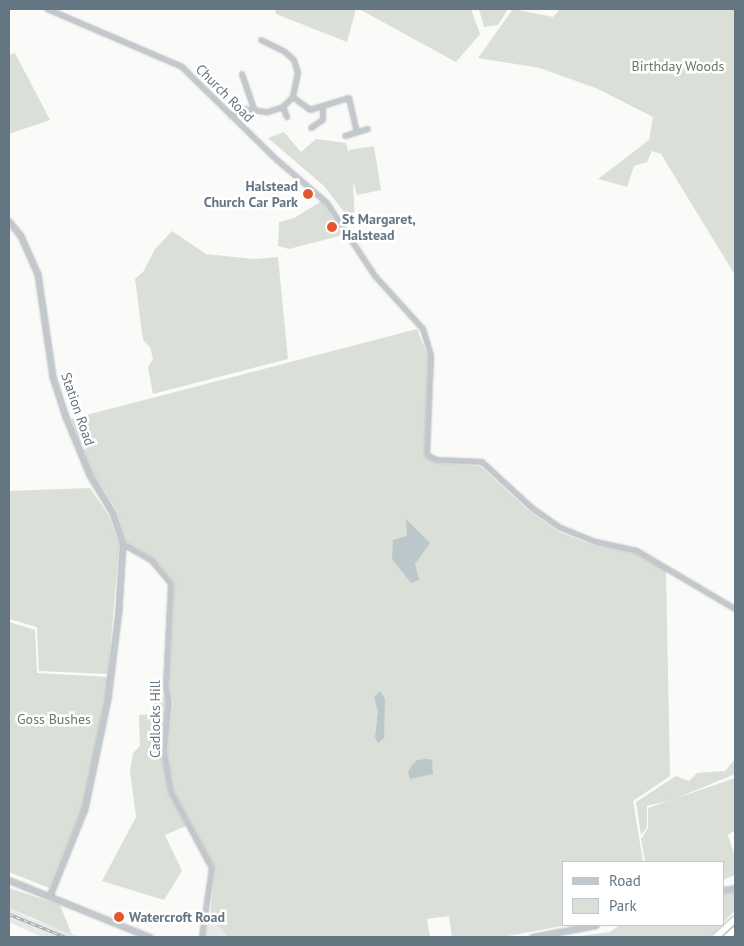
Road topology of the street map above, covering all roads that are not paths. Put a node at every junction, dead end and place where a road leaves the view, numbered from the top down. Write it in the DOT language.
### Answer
graph roads {
  1 [pos="47,9"];
  2 [pos="261,40"];
  3 [pos="242,74"];
  4 [pos="293,97"];
  5 [pos="283,107"];
  6 [pos="323,107"];
  7 [pos="255,111"];
  8 [pos="231,116"];
  9 [pos="287,117"];
  10 [pos="311,128"];
  11 [pos="368,129"];
  12 [pos="357,132"];
  13 [pos="345,136"];
  14 [pos="9,221"];
  15 [pos="123,544"];
  16 [pos="735,609"];
  17 [pos="9,880"];
  18 [pos="50,896"];
  19 [pos="735,919"];
  20 [pos="591,926"];
  21 [pos="735,930"];
  22 [pos="150,937"];
  23 [pos="202,937"];
  24 [pos="532,937"];
  25 [pos="716,937"];
  26 [pos="727,937"];
  1 -- 8 [label="street, Church Road"];
  2 -- 4 [label="street"];
  3 -- 7 [label="street"];
  4 -- 5 [label="street"];
  4 -- 6 [label="street"];
  5 -- 7 [label="street"];
  5 -- 9 [label="street"];
  6 -- 10 [label="street"];
  6 -- 12 [label="street"];
  7 -- 8 [label="street"];
  8 -- 16 [label="street, Church Road"];
  11 -- 12 [label="street"];
  12 -- 13 [label="street"];
  14 -- 15 [label="street, Station Road"];
  15 -- 18 [label="street"];
  15 -- 23 [label="street, Cadlocks Hill"];
  17 -- 18 [label="street"];
  18 -- 22 [label="street"];
  19 -- 25 [label="highway"];
  20 -- 24 [label="street"];
  21 -- 26 [label="highway"];
}
